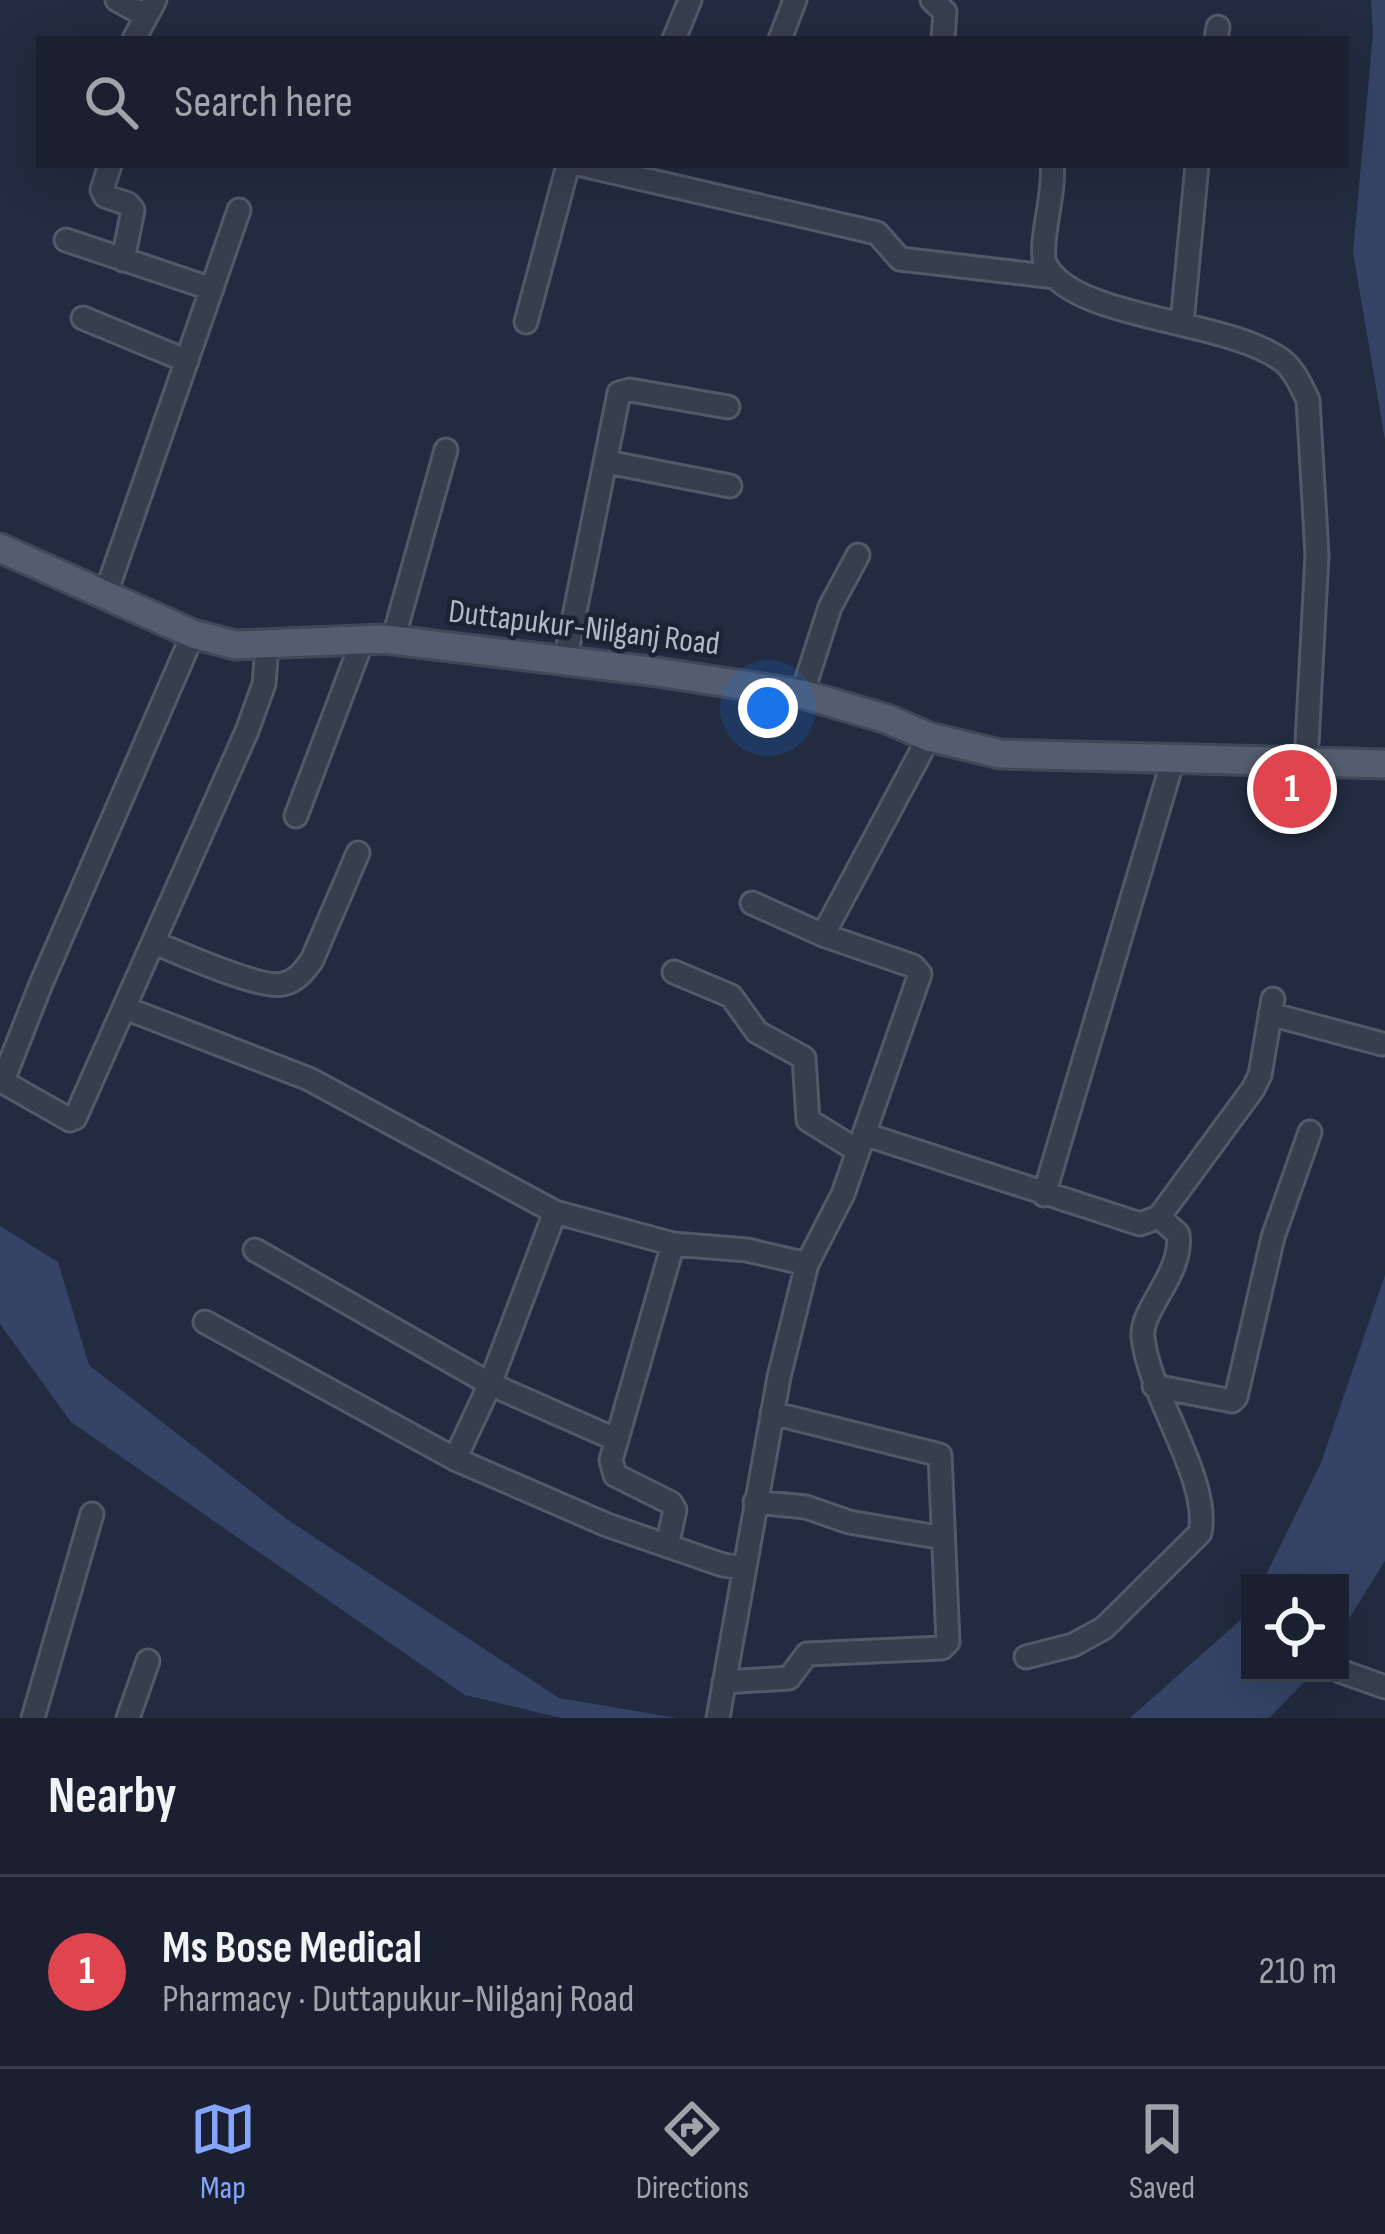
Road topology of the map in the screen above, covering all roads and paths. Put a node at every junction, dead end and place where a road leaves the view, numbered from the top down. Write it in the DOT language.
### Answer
graph roads {
  1 [pos="117,0"];
  2 [pos="690,0"];
  3 [pos="795,0"];
  4 [pos="942,4"];
  5 [pos="150,8"];
  6 [pos="136,36"];
  7 [pos="675,36"];
  8 [pos="781,36"];
  9 [pos="943,36"];
  10 [pos="109,168"];
  11 [pos="567,168"];
  12 [pos="1052,168"];
  13 [pos="1197,168"];
  14 [pos="619,169"];
  15 [pos="239,210"];
  16 [pos="66,240"];
  17 [pos="123,260"];
  18 [pos="1055,277"];
  19 [pos="212,289"];
  20 [pos="83,318"];
  21 [pos="526,322"];
  22 [pos="1182,323"];
  23 [pos="187,361"];
  24 [pos="728,407"];
  25 [pos="446,450"];
  26 [pos="607,462"];
  27 [pos="730,486"];
  28 [pos="0,548"];
  29 [pos="858,555"];
  30 [pos="106,593"];
  31 [pos="193,634"];
  32 [pos="363,640"];
  33 [pos="393,640"];
  34 [pos="267,646"];
  35 [pos="565,661"];
  36 [pos="802,694"];
  37 [pos="929,737"];
  38 [pos="1173,760"];
  39 [pos="1306,762"];
  40 [pos="1385,764"];
  41 [pos="296,817"];
  42 [pos="358,853"];
  43 [pos="752,903"];
  44 [pos="823,934"];
  45 [pos="155,943"];
  46 [pos="674,972"];
  47 [pos="125,1008"];
  48 [pos="1382,1044"];
  49 [pos="1310,1132"];
  50 [pos="861,1142"];
  51 [pos="1044,1195"];
  52 [pos="555,1212"];
  53 [pos="1159,1217"];
  54 [pos="673,1244"];
  55 [pos="255,1250"];
  56 [pos="807,1264"];
  57 [pos="206,1322"];
  58 [pos="490,1384"];
  59 [pos="1154,1386"];
  60 [pos="772,1413"];
  61 [pos="617,1440"];
  62 [pos="455,1459"];
  63 [pos="755,1502"];
  64 [pos="92,1514"];
  65 [pos="944,1538"];
  66 [pos="667,1546"];
  67 [pos="743,1568"];
  68 [pos="1027,1657"];
  69 [pos="148,1661"];
  70 [pos="1349,1674"];
  71 [pos="724,1682"];
  72 [pos="1385,1687"];
  73 [pos="33,1718"];
  74 [pos="128,1718"];
  75 [pos="718,1718"];
  1 -- 5 [label="street"];
  2 -- 7 [label="street"];
  3 -- 8 [label="street"];
  4 -- 9 [label="street"];
  5 -- 6 [label="street"];
  10 -- 17 [label="street"];
  11 -- 21 [label="street"];
  12 -- 18 [label="street"];
  13 -- 22 [label="street"];
  14 -- 18 [label="street"];
  15 -- 19 [label="street"];
  16 -- 17 [label="street"];
  17 -- 19 [label="street"];
  18 -- 22 [label="street"];
  19 -- 23 [label="street"];
  20 -- 23 [label="street"];
  22 -- 39 [label="street"];
  23 -- 30 [label="street"];
  24 -- 26 [label="street"];
  25 -- 33 [label="street"];
  26 -- 27 [label="street"];
  26 -- 35 [label="street"];
  28 -- 30 [label="main road, Duttapukur-Nilganj Road"];
  29 -- 36 [label="street"];
  30 -- 31 [label="main road, Duttapukur-Nilganj Road"];
  31 -- 34 [label="main road, Duttapukur-Nilganj Road"];
  31 -- 47 [label="street"];
  32 -- 33 [label="main road, Duttapukur-Nilganj Road"];
  32 -- 34 [label="main road, Duttapukur-Nilganj Road"];
  32 -- 41 [label="street"];
  33 -- 35 [label="main road, Duttapukur-Nilganj Road"];
  34 -- 45 [label="street"];
  35 -- 36 [label="main road, Duttapukur-Nilganj Road"];
  36 -- 37 [label="main road, Duttapukur-Nilganj Road"];
  37 -- 38 [label="main road, Duttapukur-Nilganj Road"];
  37 -- 44 [label="street"];
  38 -- 39 [label="main road, Duttapukur-Nilganj Road"];
  38 -- 51 [label="street"];
  39 -- 40 [label="main road, Duttapukur-Nilganj Road"];
  42 -- 45 [label="street"];
  43 -- 44 [label="street"];
  44 -- 50 [label="street"];
  45 -- 47 [label="street"];
  46 -- 50 [label="street"];
  47 -- 52 [label="street"];
  48 -- 53 [label="street"];
  49 -- 59 [label="street"];
  50 -- 51 [label="street"];
  50 -- 56 [label="street"];
  51 -- 53 [label="street"];
  52 -- 54 [label="street"];
  52 -- 58 [label="street"];
  53 -- 59 [label="street"];
  54 -- 56 [label="street"];
  54 -- 61 [label="street"];
  55 -- 58 [label="street"];
  56 -- 60 [label="street"];
  57 -- 62 [label="street"];
  58 -- 61 [label="street"];
  58 -- 62 [label="street"];
  59 -- 68 [label="street"];
  60 -- 63 [label="street"];
  60 -- 65 [label="street"];
  61 -- 66 [label="street"];
  62 -- 66 [label="street"];
  63 -- 65 [label="street"];
  63 -- 67 [label="street"];
  64 -- 73 [label="street"];
  65 -- 71 [label="street"];
  66 -- 67 [label="street"];
  67 -- 71 [label="street"];
  69 -- 74 [label="street"];
  70 -- 72 [label="street"];
  71 -- 75 [label="street"];
}
